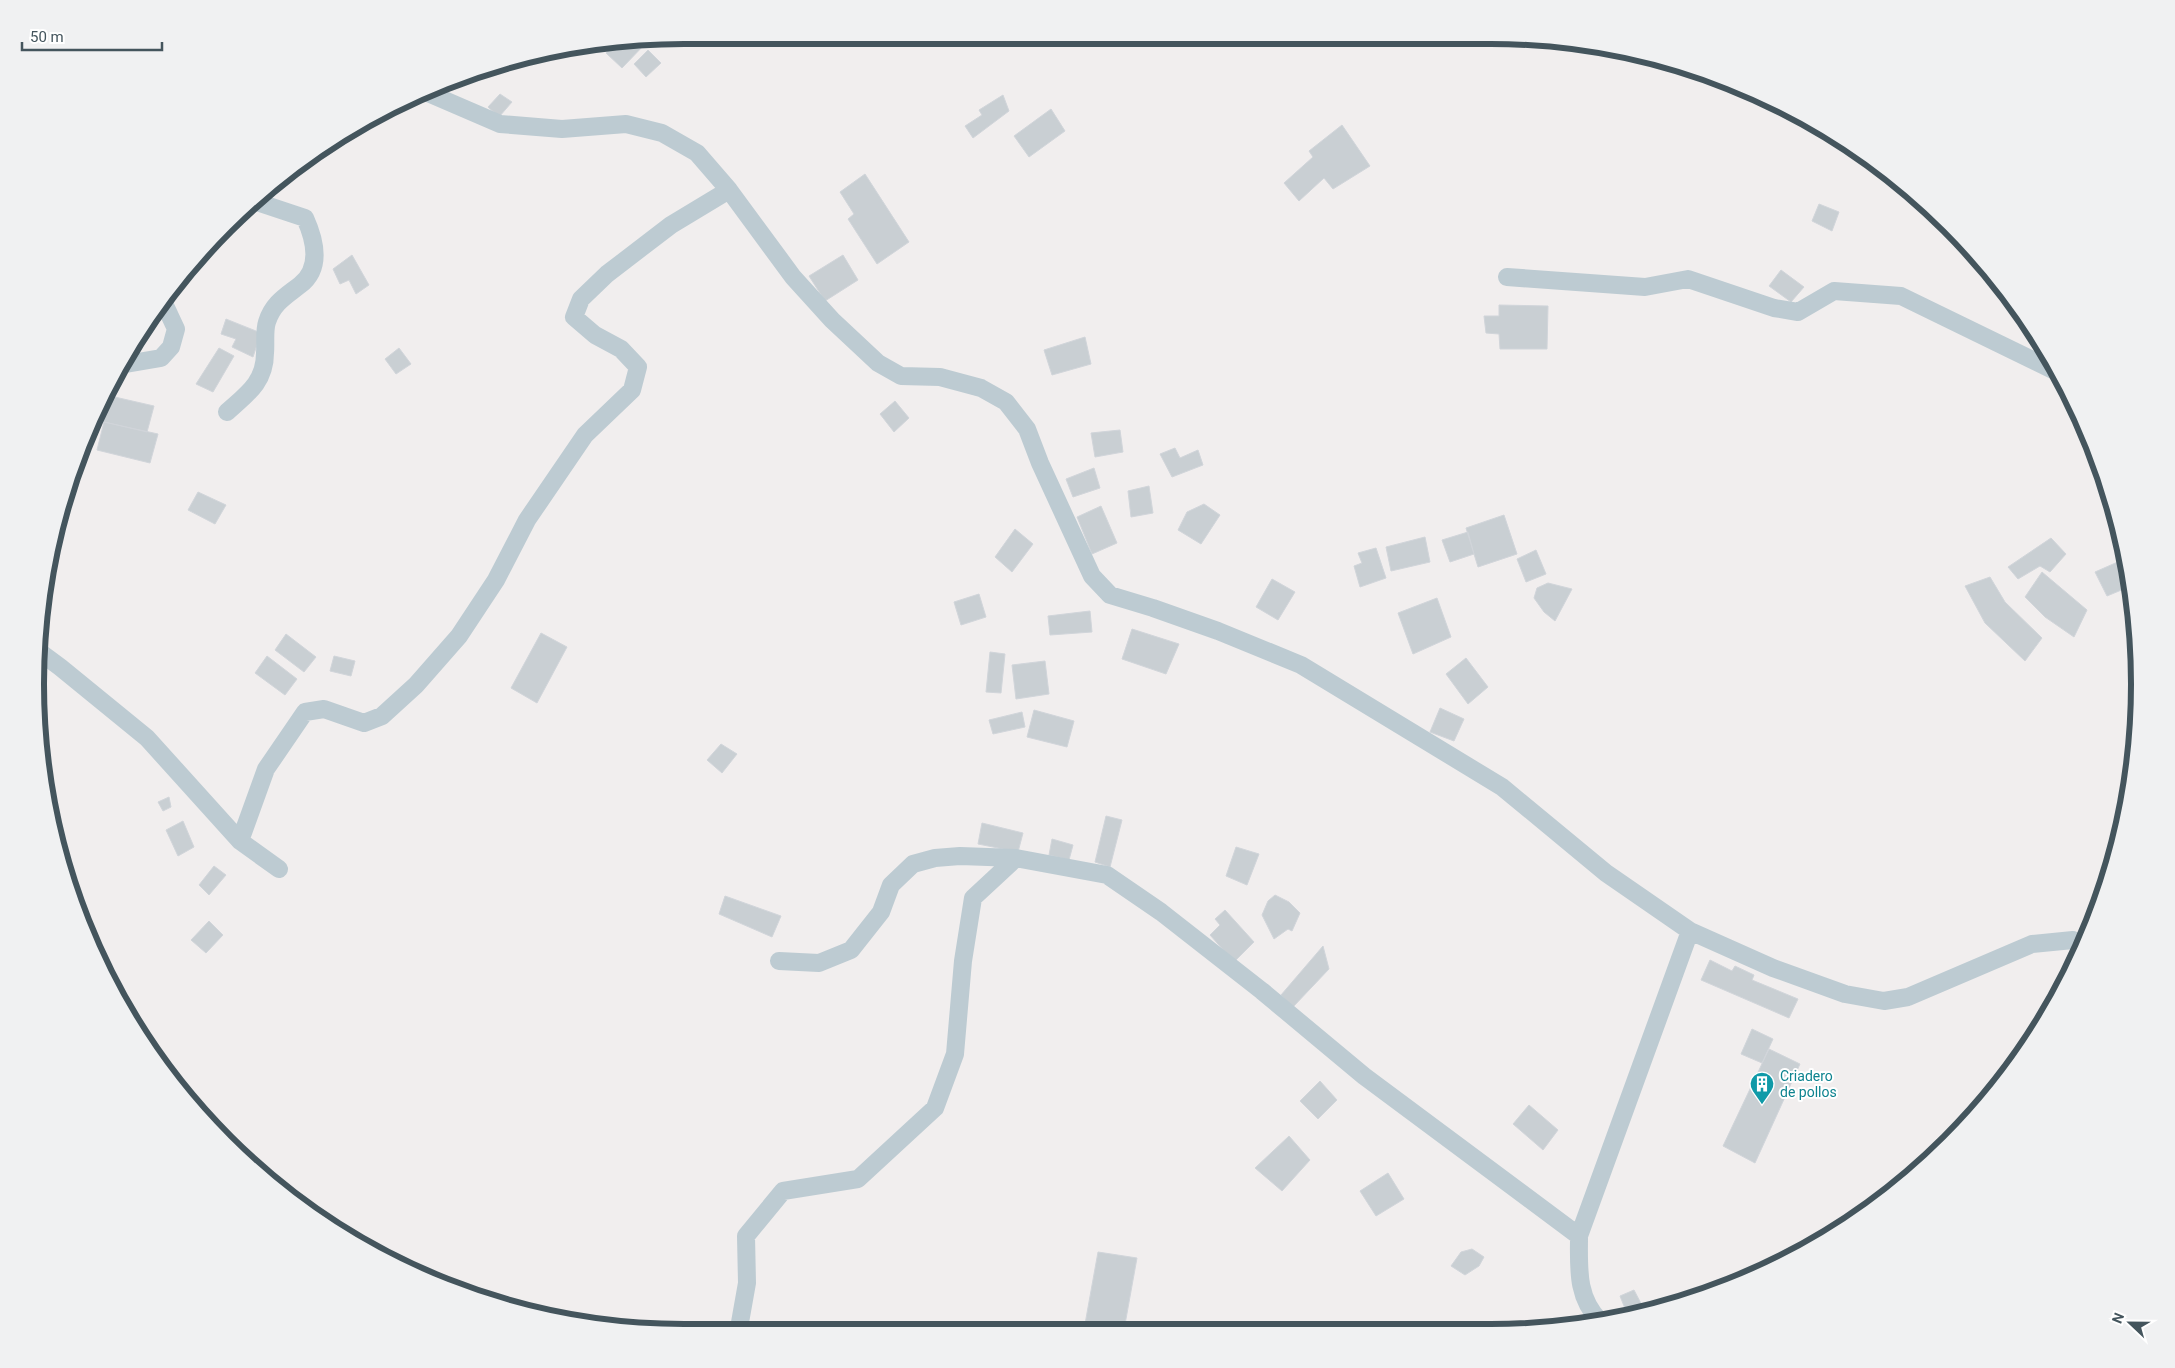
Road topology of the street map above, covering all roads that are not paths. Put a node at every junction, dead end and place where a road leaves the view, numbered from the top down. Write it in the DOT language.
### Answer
graph roads {
  1 [pos="433,95"];
  2 [pos="729,190"];
  3 [pos="261,203"];
  4 [pos="1507,277"];
  5 [pos="166,308"];
  6 [pos="130,363"];
  7 [pos="2047,367"];
  8 [pos="227,412"];
  9 [pos="45,656"];
  10 [pos="240,841"];
  11 [pos="1016,858"];
  12 [pos="279,869"];
  13 [pos="1690,931"];
  14 [pos="2077,942"];
  15 [pos="779,961"];
  16 [pos="1579,1236"];
  17 [pos="1595,1316"];
  18 [pos="740,1324"];
  1 -- 2 [label="street"];
  2 -- 10 [label="street"];
  2 -- 13 [label="street"];
  3 -- 8 [label="street"];
  4 -- 7 [label="street"];
  5 -- 6 [label="street"];
  9 -- 10 [label="street"];
  10 -- 12 [label="street"];
  11 -- 15 [label="street"];
  11 -- 16 [label="street"];
  11 -- 18 [label="street"];
  13 -- 14 [label="street"];
  13 -- 16 [label="street"];
  16 -- 17 [label="street"];
}
